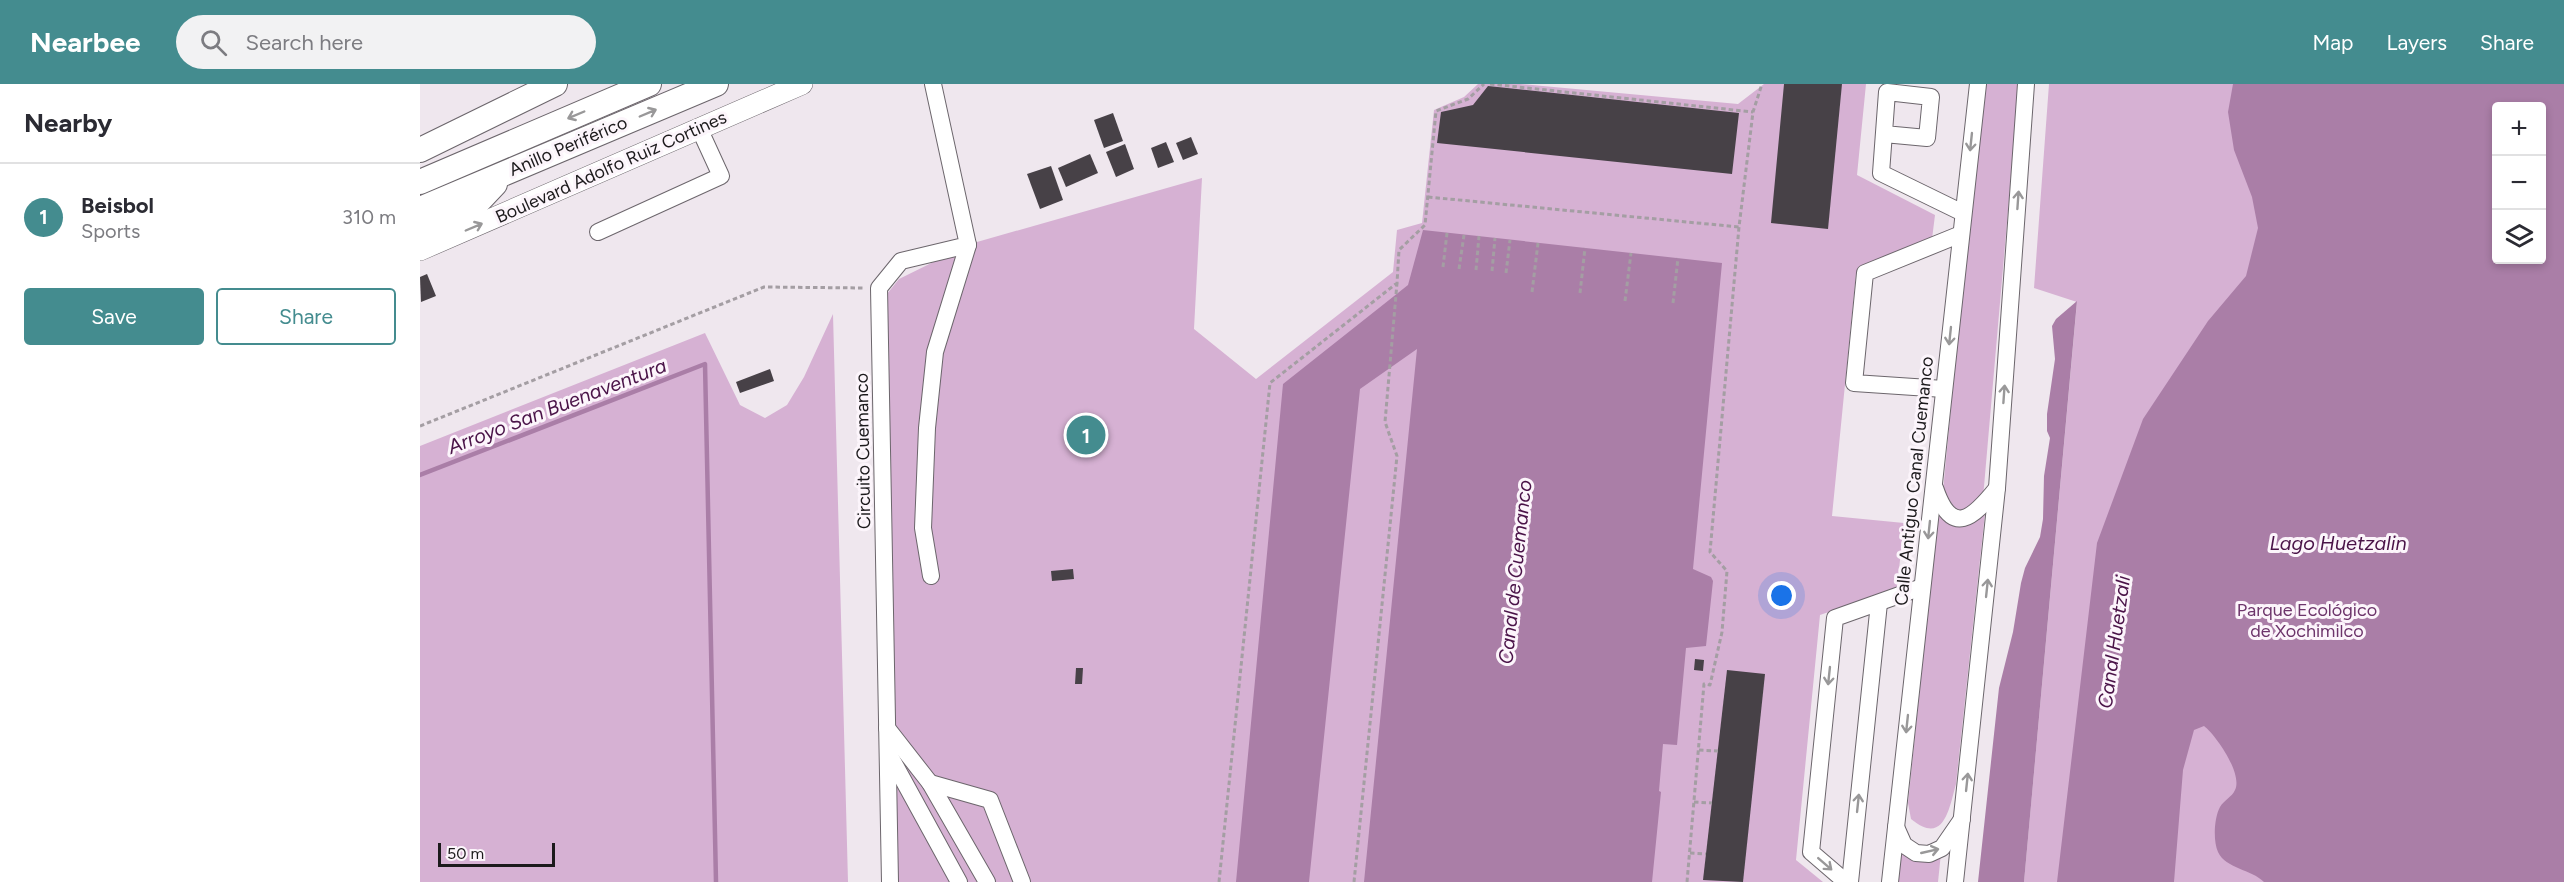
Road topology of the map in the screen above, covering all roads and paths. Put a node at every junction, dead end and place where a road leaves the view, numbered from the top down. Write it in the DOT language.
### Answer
graph roads {
  1 [pos="551,84"];
  2 [pos="555,84"];
  3 [pos="649,84"];
  4 [pos="716,84"];
  5 [pos="802,84"];
  6 [pos="933,84"];
  7 [pos="1484,84"];
  8 [pos="1490,84"];
  9 [pos="1762,84"];
  10 [pos="1978,84"];
  11 [pos="2026,84"];
  12 [pos="1753,112"];
  13 [pos="699,128"];
  14 [pos="1884,134"];
  15 [pos="420,138"];
  16 [pos="420,150"];
  17 [pos="501,175"];
  18 [pos="420,182"];
  19 [pos="1428,197"];
  20 [pos="420,209"];
  21 [pos="1964,213"];
  22 [pos="1739,227"];
  23 [pos="420,232"];
  24 [pos="598,232"];
  25 [pos="1447,233"];
  26 [pos="1464,234"];
  27 [pos="1961,234"];
  28 [pos="1479,236"];
  29 [pos="1495,238"];
  30 [pos="1510,240"];
  31 [pos="1538,243"];
  32 [pos="968,245"];
  33 [pos="1585,248"];
  34 [pos="420,250"];
  35 [pos="1631,253"];
  36 [pos="1678,258"];
  37 [pos="1443,267"];
  38 [pos="1459,269"];
  39 [pos="1476,270"];
  40 [pos="1492,271"];
  41 [pos="1506,273"];
  42 [pos="1396,283"];
  43 [pos="879,288"];
  44 [pos="1532,292"];
  45 [pos="1580,293"];
  46 [pos="1625,301"];
  47 [pos="1672,303"];
  48 [pos="1944,389"];
  49 [pos="420,426"];
  50 [pos="1934,485"];
  51 [pos="1997,488"];
  52 [pos="931,576"];
  53 [pos="1922,587"];
  54 [pos="1879,603"];
  55 [pos="887,728"];
  56 [pos="1698,750"];
  57 [pos="1718,751"];
  58 [pos="888,753"];
  59 [pos="930,783"];
  60 [pos="1694,802"];
  61 [pos="1712,803"];
  62 [pos="1963,818"];
  63 [pos="1896,826"];
  64 [pos="1692,853"];
  65 [pos="1706,854"];
  66 [pos="890,882"];
  67 [pos="959,882"];
  68 [pos="987,882"];
  69 [pos="1022,882"];
  70 [pos="1219,882"];
  71 [pos="1354,882"];
  72 [pos="1687,882"];
  73 [pos="1845,882"];
  74 [pos="1850,882"];
  75 [pos="1890,882"];
  76 [pos="1955,882"];
  1 -- 15 [label="main road"];
  2 -- 16 [label="highway"];
  3 -- 18 [label="highway, Anillo Periférico, one-way"];
  17 -- 4 [label="highway, Anillo Periférico, one-way"];
  5 -- 13 [label="main road, Boulevard Adolfo Ruiz Cortines"];
  6 -- 32 [label="street"];
  7 -- 19 [label="path"];
  8 -- 12 [label="path"];
  9 -- 12 [label="path"];
  10 -- 21 [label="street, Calle Antiguo Canal Cuemanco, one-way"];
  51 -- 11 [label="street, one-way"];
  12 -- 22 [label="path"];
  13 -- 24 [label="street"];
  34 -- 13 [label="main road, Boulevard Adolfo Ruiz Cortines, one-way"];
  14 -- 21 [label="street"];
  17 -- 20 [label="highway, Anillo Periférico"];
  17 -- 23 [label="highway"];
  19 -- 22 [label="path"];
  19 -- 42 [label="path"];
  21 -- 27 [label="street, Calle Antiguo Canal Cuemanco"];
  22 -- 56 [label="path"];
  25 -- 37 [label="path"];
  26 -- 38 [label="path"];
  27 -- 48 [label="street, Calle Antiguo Canal Cuemanco, one-way"];
  27 -- 48 [label="street"];
  28 -- 39 [label="path"];
  29 -- 40 [label="path"];
  30 -- 41 [label="path"];
  31 -- 44 [label="path"];
  32 -- 43 [label="street"];
  32 -- 52 [label="street"];
  33 -- 45 [label="path"];
  35 -- 46 [label="path"];
  36 -- 47 [label="path"];
  42 -- 70 [label="path"];
  42 -- 71 [label="path"];
  43 -- 49 [label="path"];
  43 -- 55 [label="street, Circuito Cuemanco"];
  48 -- 50 [label="street, Calle Antiguo Canal Cuemanco"];
  50 -- 51 [label="street"];
  50 -- 53 [label="street, Calle Antiguo Canal Cuemanco, one-way"];
  62 -- 51 [label="street, one-way"];
  53 -- 54 [label="street"];
  53 -- 63 [label="street, Calle Antiguo Canal Cuemanco, one-way"];
  54 -- 73 [label="street, one-way"];
  74 -- 54 [label="street, one-way"];
  55 -- 58 [label="street, Circuito Cuemanco"];
  55 -- 59 [label="street"];
  56 -- 57 [label="path"];
  56 -- 60 [label="path"];
  58 -- 66 [label="street, Circuito Cuemanco"];
  58 -- 67 [label="street"];
  59 -- 68 [label="street"];
  59 -- 69 [label="street"];
  60 -- 61 [label="path"];
  60 -- 64 [label="path"];
  63 -- 62 [label="street, one-way"];
  62 -- 76 [label="street"];
  63 -- 75 [label="street, Calle Antiguo Canal Cuemanco"];
  64 -- 65 [label="path"];
  64 -- 72 [label="path"];
}
